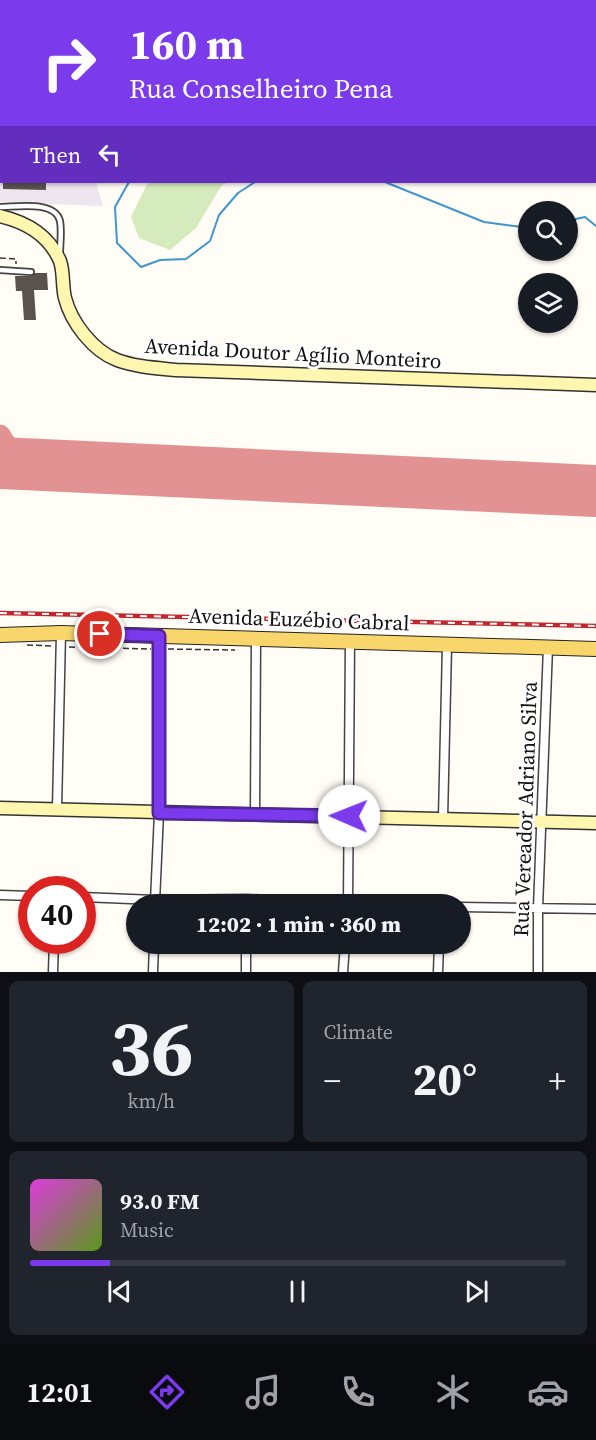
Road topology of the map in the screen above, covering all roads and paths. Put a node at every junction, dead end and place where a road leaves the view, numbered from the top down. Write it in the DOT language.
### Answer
graph roads {
  1 [pos="0,207"];
  2 [pos="0,216"];
  3 [pos="0,258"];
  4 [pos="60,262"];
  5 [pos="0,270"];
  6 [pos="16,271"];
  7 [pos="31,272"];
  8 [pos="596,385"];
  9 [pos="61,633"];
  10 [pos="0,635"];
  11 [pos="159,636"];
  12 [pos="256,638"];
  13 [pos="350,640"];
  14 [pos="447,646"];
  15 [pos="548,647"];
  16 [pos="596,649"];
  17 [pos="0,808"];
  18 [pos="57,809"];
  19 [pos="159,813"];
  20 [pos="255,814"];
  21 [pos="349,816"];
  22 [pos="443,818"];
  23 [pos="542,821"];
  24 [pos="596,823"];
  25 [pos="155,894"];
  26 [pos="348,894"];
  27 [pos="0,896"];
  28 [pos="18,896"];
  29 [pos="96,898"];
  30 [pos="126,900"];
  31 [pos="471,907"];
  32 [pos="538,908"];
  33 [pos="596,909"];
  34 [pos="54,954"];
  35 [pos="154,954"];
  36 [pos="246,954"];
  37 [pos="344,954"];
  38 [pos="439,954"];
  39 [pos="53,972"];
  40 [pos="153,972"];
  41 [pos="246,972"];
  42 [pos="343,972"];
  43 [pos="438,972"];
  44 [pos="538,972"];
  1 -- 4 [label="lane"];
  2 -- 4 [label="street, Avenida Doutor Agílio Monteiro"];
  3 -- 6 [label="path"];
  4 -- 8 [label="street, Avenida Doutor Agílio Monteiro"];
  5 -- 6 [label="lane"];
  6 -- 7 [label="lane"];
  9 -- 10 [label="main road, Avenida Euzébio Cabral"];
  9 -- 11 [label="main road, Avenida Euzébio Cabral"];
  9 -- 18 [label="street"];
  11 -- 12 [label="main road, Avenida Euzébio Cabral"];
  11 -- 19 [label="street"];
  12 -- 13 [label="main road, Avenida Euzébio Cabral"];
  12 -- 20 [label="street"];
  13 -- 14 [label="main road, Avenida Euzébio Cabral"];
  13 -- 21 [label="street"];
  14 -- 15 [label="main road, Avenida Euzébio Cabral"];
  14 -- 22 [label="street"];
  15 -- 16 [label="main road, Avenida Euzébio Cabral"];
  15 -- 23 [label="street, Rua Vereador Adriano Silva"];
  17 -- 18 [label="street"];
  18 -- 19 [label="street"];
  19 -- 20 [label="street"];
  19 -- 25 [label="street"];
  20 -- 21 [label="street"];
  21 -- 22 [label="street"];
  21 -- 26 [label="street"];
  22 -- 23 [label="street"];
  23 -- 24 [label="street"];
  23 -- 32 [label="street, Rua Vereador Adriano Silva"];
  27 -- 28 [label="street"];
  29 -- 30 [label="street"];
  31 -- 32 [label="street"];
  32 -- 33 [label="street"];
  32 -- 44 [label="street, Rua Vereador Adriano Silva"];
  34 -- 39 [label="street"];
  35 -- 40 [label="street"];
  36 -- 41 [label="street"];
  37 -- 42 [label="street"];
  38 -- 43 [label="street"];
}
